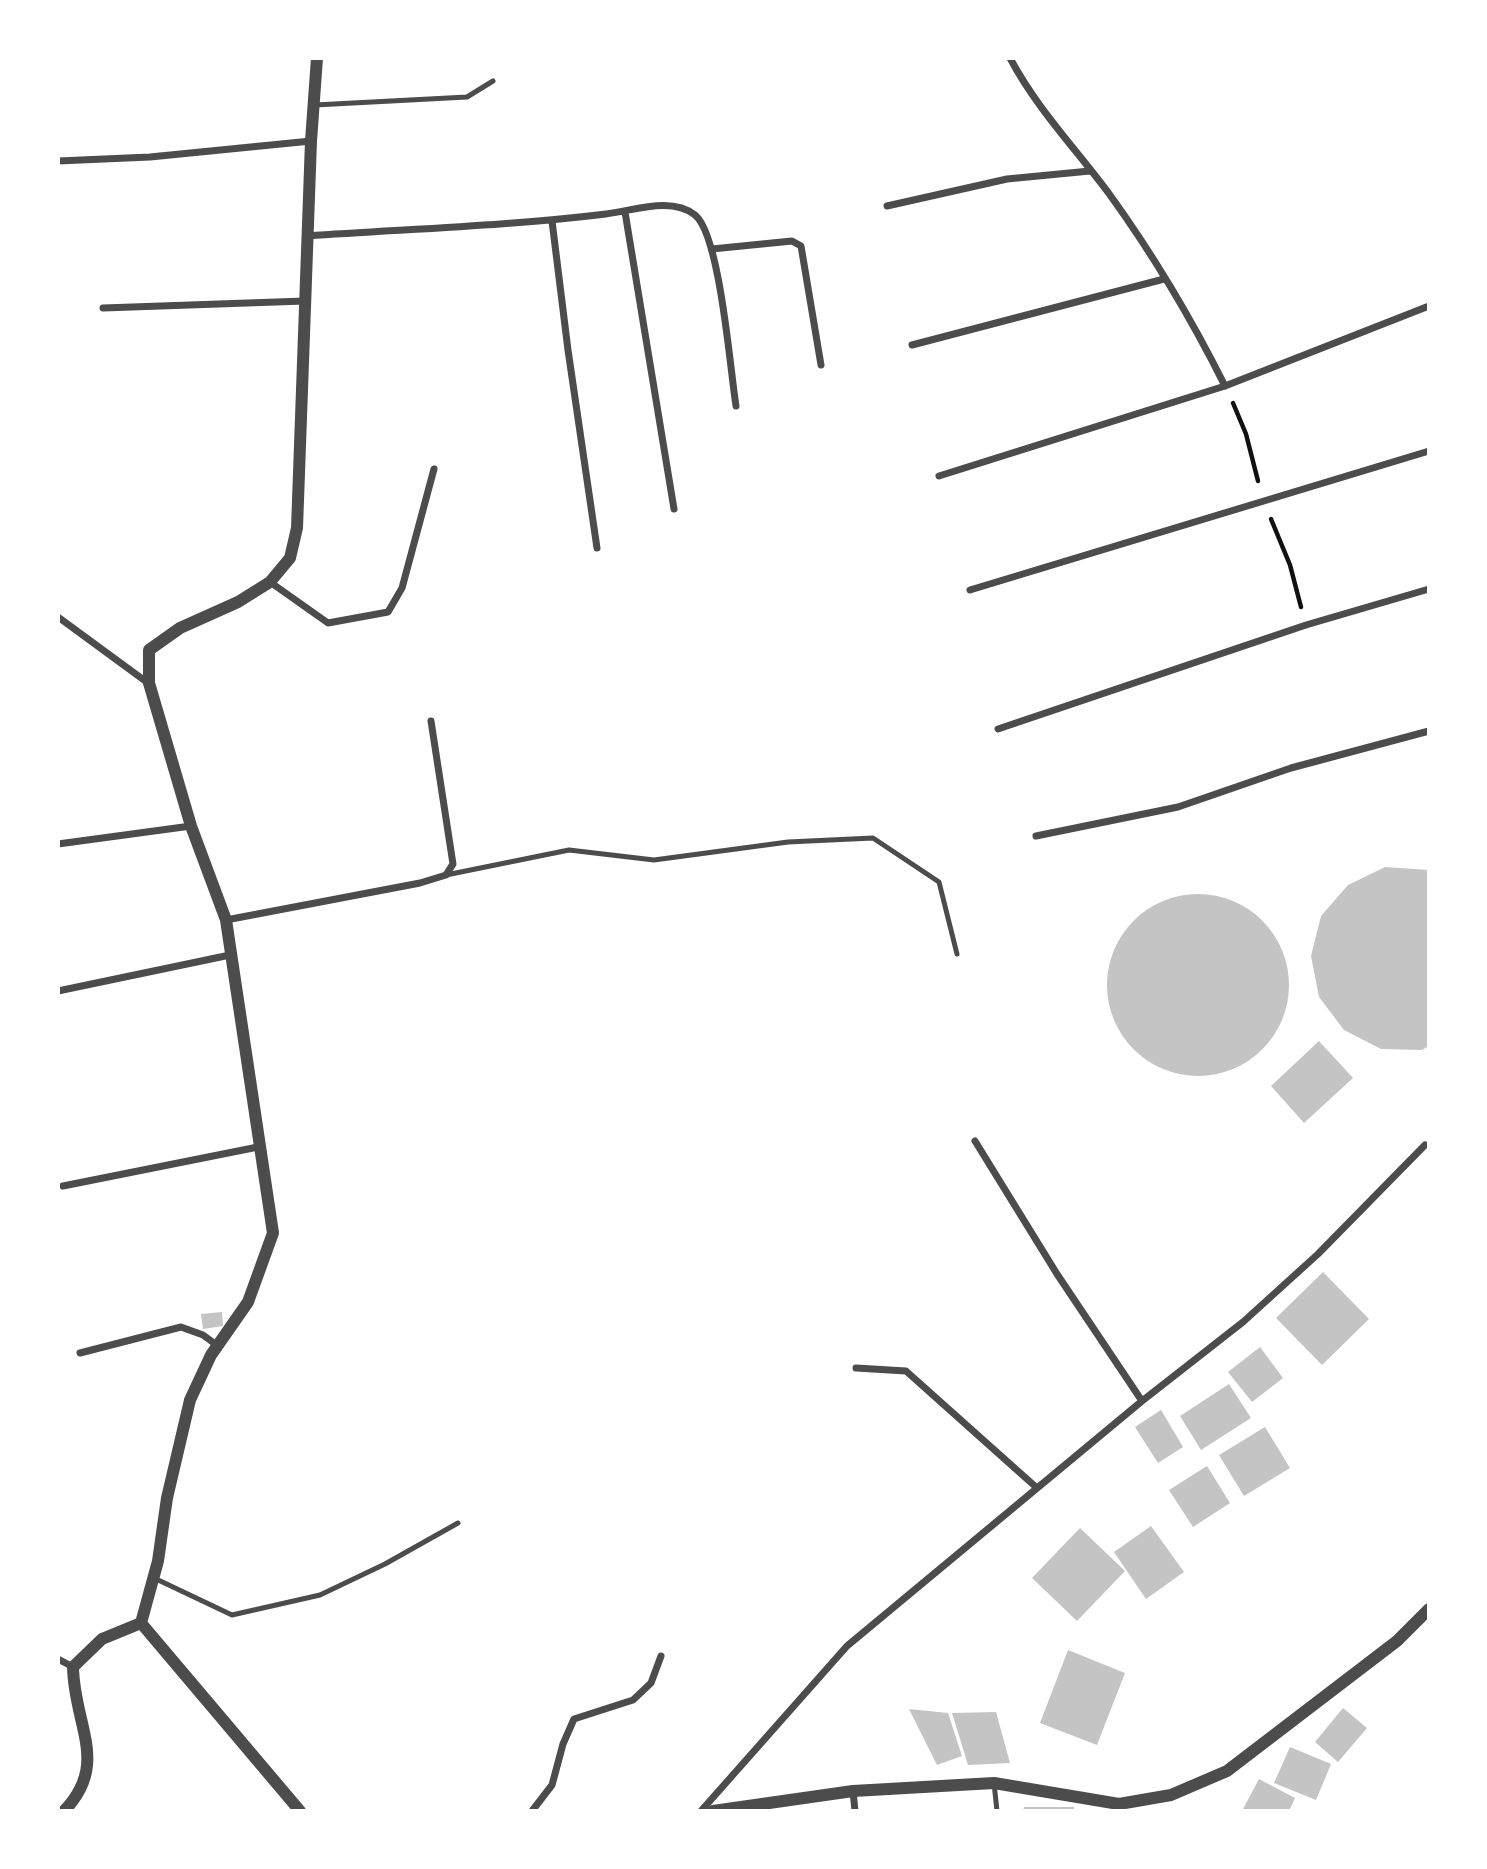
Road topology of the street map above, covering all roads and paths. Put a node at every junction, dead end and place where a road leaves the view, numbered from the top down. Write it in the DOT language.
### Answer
graph roads {
  1 [pos="317,58"];
  2 [pos="1010,58"];
  3 [pos="493,81"];
  4 [pos="314,105"];
  5 [pos="311,141"];
  6 [pos="58,161"];
  7 [pos="1090,171"];
  8 [pos="887,206"];
  9 [pos="625,212"];
  10 [pos="552,220"];
  11 [pos="308,236"];
  12 [pos="712,249"];
  13 [pos="1164,279"];
  14 [pos="305,301"];
  15 [pos="1429,306"];
  16 [pos="103,308"];
  17 [pos="912,345"];
  18 [pos="821,365"];
  19 [pos="1225,386"];
  20 [pos="736,406"];
  21 [pos="1429,451"];
  22 [pos="434,469"];
  23 [pos="939,476"];
  24 [pos="674,509"];
  25 [pos="597,548"];
  26 [pos="270,582"];
  27 [pos="1429,589"];
  28 [pos="970,590"];
  29 [pos="58,617"];
  30 [pos="149,683"];
  31 [pos="430,721"];
  32 [pos="998,729"];
  33 [pos="1429,731"];
  34 [pos="191,826"];
  35 [pos="1036,836"];
  36 [pos="58,844"];
  37 [pos="446,875"];
  38 [pos="226,920"];
  39 [pos="957,954"];
  40 [pos="230,955"];
  41 [pos="58,990"];
  42 [pos="975,1141"];
  43 [pos="1425,1145"];
  44 [pos="258,1147"];
  45 [pos="63,1186"];
  46 [pos="218,1346"];
  47 [pos="80,1353"];
  48 [pos="856,1368"];
  49 [pos="1142,1401"];
  50 [pos="1037,1488"];
  51 [pos="458,1523"];
  52 [pos="154,1577"];
  53 [pos="1429,1609"];
  54 [pos="141,1623"];
  55 [pos="661,1656"];
  56 [pos="58,1659"];
  57 [pos="73,1667"];
  58 [pos="994,1783"];
  59 [pos="853,1791"];
  60 [pos="1119,1804"];
  61 [pos="64,1811"];
  62 [pos="300,1811"];
  63 [pos="532,1811"];
  64 [pos="701,1811"];
  65 [pos="713,1811"];
  66 [pos="855,1811"];
  67 [pos="997,1811"];
  68 [pos="1133,1811"];
  1 -- 4 [label="street"];
  2 -- 7 [label="street"];
  3 -- 4 [label="lane"];
  4 -- 5 [label="street"];
  5 -- 6 [label="street"];
  5 -- 11 [label="street"];
  7 -- 8 [label="street"];
  7 -- 13 [label="street"];
  9 -- 10 [label="street"];
  9 -- 12 [label="street"];
  9 -- 24 [label="street"];
  10 -- 11 [label="street"];
  10 -- 25 [label="street"];
  11 -- 14 [label="street"];
  12 -- 18 [label="street"];
  12 -- 20 [label="street"];
  13 -- 17 [label="street"];
  13 -- 19 [label="street"];
  14 -- 16 [label="street"];
  14 -- 26 [label="street"];
  15 -- 19 [label="street"];
  19 -- 23 [label="street"];
  21 -- 28 [label="street"];
  22 -- 26 [label="street"];
  26 -- 30 [label="street"];
  27 -- 32 [label="street"];
  29 -- 30 [label="street"];
  30 -- 34 [label="street"];
  31 -- 37 [label="street"];
  33 -- 35 [label="street"];
  34 -- 36 [label="street"];
  34 -- 38 [label="street"];
  37 -- 38 [label="street"];
  37 -- 39 [label="lane"];
  38 -- 40 [label="street"];
  40 -- 41 [label="street"];
  40 -- 44 [label="street"];
  42 -- 49 [label="street"];
  43 -- 49 [label="street"];
  44 -- 45 [label="street"];
  44 -- 46 [label="street"];
  46 -- 47 [label="street"];
  46 -- 52 [label="street"];
  48 -- 50 [label="street"];
  49 -- 50 [label="street"];
  50 -- 64 [label="street"];
  51 -- 52 [label="lane"];
  52 -- 54 [label="street"];
  53 -- 60 [label="street"];
  54 -- 57 [label="street"];
  54 -- 62 [label="street"];
  55 -- 63 [label="street"];
  56 -- 57 [label="street"];
  57 -- 61 [label="street"];
  58 -- 59 [label="street"];
  58 -- 60 [label="street"];
  58 -- 67 [label="lane"];
  59 -- 65 [label="street"];
  59 -- 66 [label="street"];
  60 -- 68 [label="street"];
}
